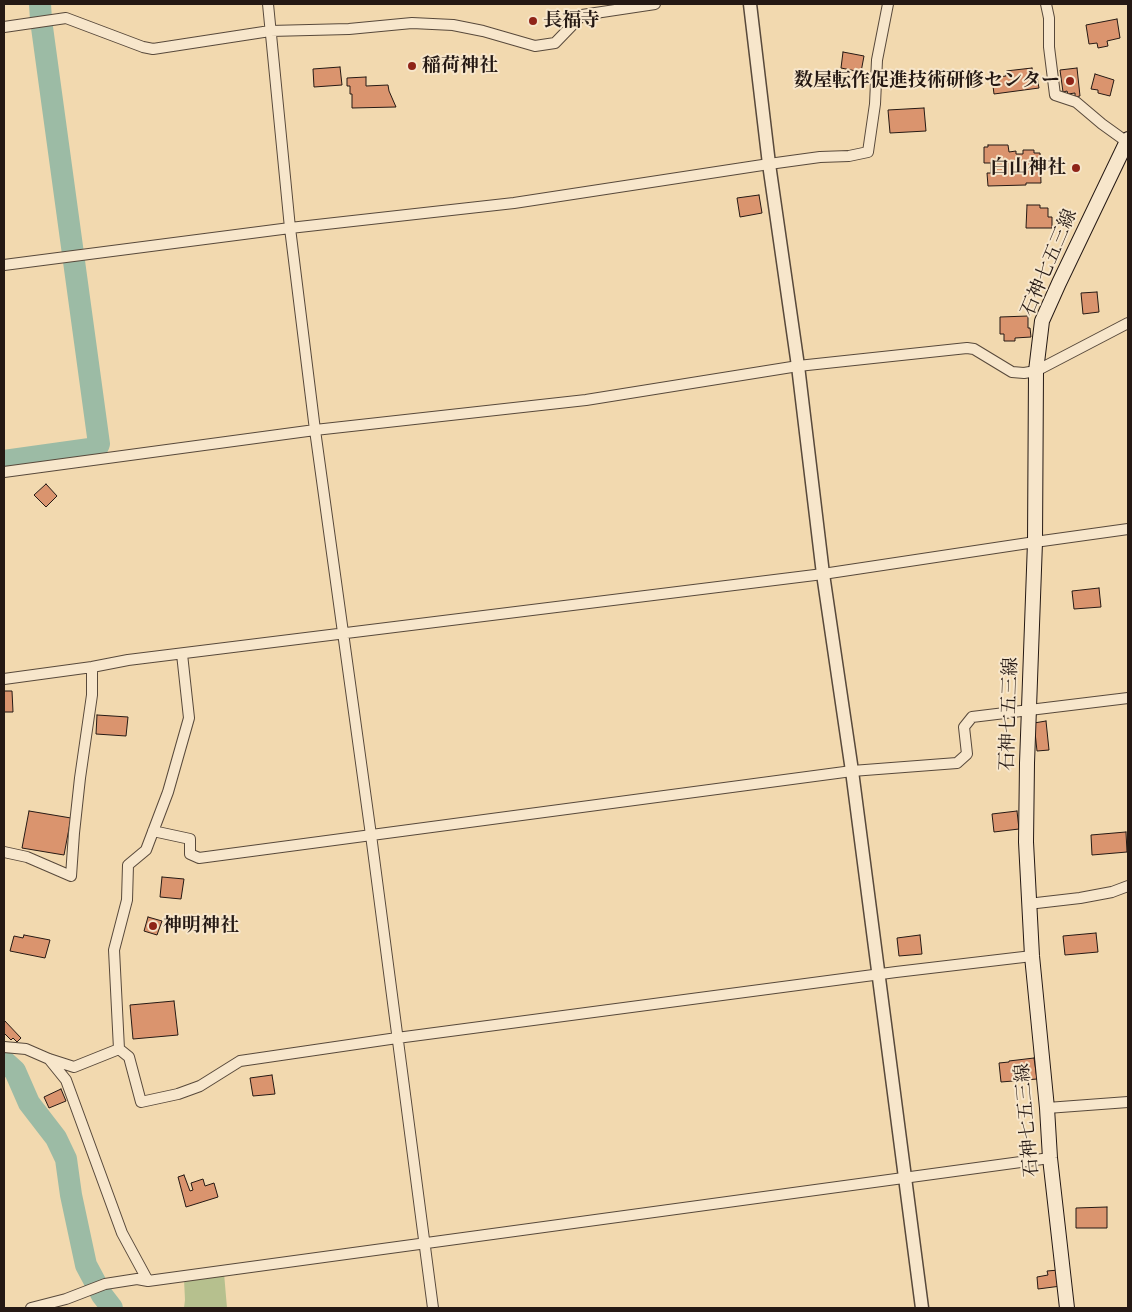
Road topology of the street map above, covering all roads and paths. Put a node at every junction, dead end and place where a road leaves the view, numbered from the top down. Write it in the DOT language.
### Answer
graph roads {
  1 [pos="268,4"];
  2 [pos="654,4"];
  3 [pos="750,4"];
  4 [pos="888,4"];
  5 [pos="1046,4"];
  6 [pos="4,27"];
  7 [pos="270,31"];
  8 [pos="1128,140"];
  9 [pos="769,164"];
  10 [pos="290,228"];
  11 [pos="4,264"];
  12 [pos="1128,323"];
  13 [pos="798,366"];
  14 [pos="1036,371"];
  15 [pos="315,430"];
  16 [pos="4,472"];
  17 [pos="1128,529"];
  18 [pos="1035,542"];
  19 [pos="823,574"];
  20 [pos="342,634"];
  21 [pos="182,654"];
  22 [pos="92,667"];
  23 [pos="4,679"];
  24 [pos="1128,698"];
  25 [pos="1029,710"];
  26 [pos="852,771"];
  27 [pos="153,831"];
  28 [pos="371,835"];
  29 [pos="4,852"];
  30 [pos="1128,886"];
  31 [pos="1028,904"];
  32 [pos="1032,956"];
  33 [pos="878,975"];
  34 [pos="396,1038"];
  35 [pos="4,1047"];
  36 [pos="119,1049"];
  37 [pos="49,1059"];
  38 [pos="1128,1102"];
  39 [pos="1047,1108"];
  40 [pos="1050,1158"];
  41 [pos="904,1177"];
  42 [pos="424,1244"];
  43 [pos="148,1281"];
  44 [pos="31,1308"];
  45 [pos="433,1308"];
  46 [pos="922,1308"];
  47 [pos="1067,1308"];
  1 -- 7 [label="street"];
  2 -- 7 [label="street"];
  3 -- 9 [label="street"];
  4 -- 9 [label="street"];
  5 -- 8 [label="street"];
  6 -- 7 [label="street"];
  7 -- 10 [label="street"];
  8 -- 14 [label="main road, 石神七五三線"];
  9 -- 10 [label="street"];
  9 -- 13 [label="street"];
  10 -- 11 [label="street"];
  10 -- 15 [label="street"];
  12 -- 14 [label="street"];
  13 -- 14 [label="street"];
  13 -- 15 [label="street"];
  13 -- 19 [label="street"];
  14 -- 18 [label="main road, 石神七五三線"];
  15 -- 16 [label="street"];
  15 -- 20 [label="street"];
  17 -- 18 [label="street"];
  18 -- 19 [label="street"];
  18 -- 25 [label="main road, 石神七五三線"];
  19 -- 20 [label="street"];
  19 -- 26 [label="street"];
  20 -- 21 [label="street"];
  20 -- 28 [label="street"];
  21 -- 22 [label="street"];
  21 -- 27 [label="street"];
  22 -- 23 [label="street"];
  22 -- 29 [label="street"];
  24 -- 25 [label="street"];
  25 -- 26 [label="street"];
  25 -- 31 [label="main road, 石神七五三線"];
  26 -- 28 [label="street"];
  26 -- 33 [label="street"];
  27 -- 28 [label="street"];
  27 -- 36 [label="street"];
  28 -- 34 [label="street"];
  30 -- 31 [label="street"];
  31 -- 32 [label="main road, 石神七五三線"];
  32 -- 33 [label="street"];
  32 -- 39 [label="main road, 石神七五三線"];
  33 -- 34 [label="street"];
  33 -- 41 [label="street"];
  34 -- 36 [label="street"];
  34 -- 42 [label="street"];
  35 -- 37 [label="street"];
  36 -- 37 [label="street"];
  37 -- 43 [label="street"];
  38 -- 39 [label="street"];
  39 -- 40 [label="main road, 石神七五三線"];
  40 -- 41 [label="street"];
  40 -- 47 [label="main road, 石神七五三線"];
  41 -- 42 [label="street"];
  41 -- 46 [label="street"];
  42 -- 43 [label="street"];
  42 -- 45 [label="street"];
  43 -- 44 [label="street"];
}
